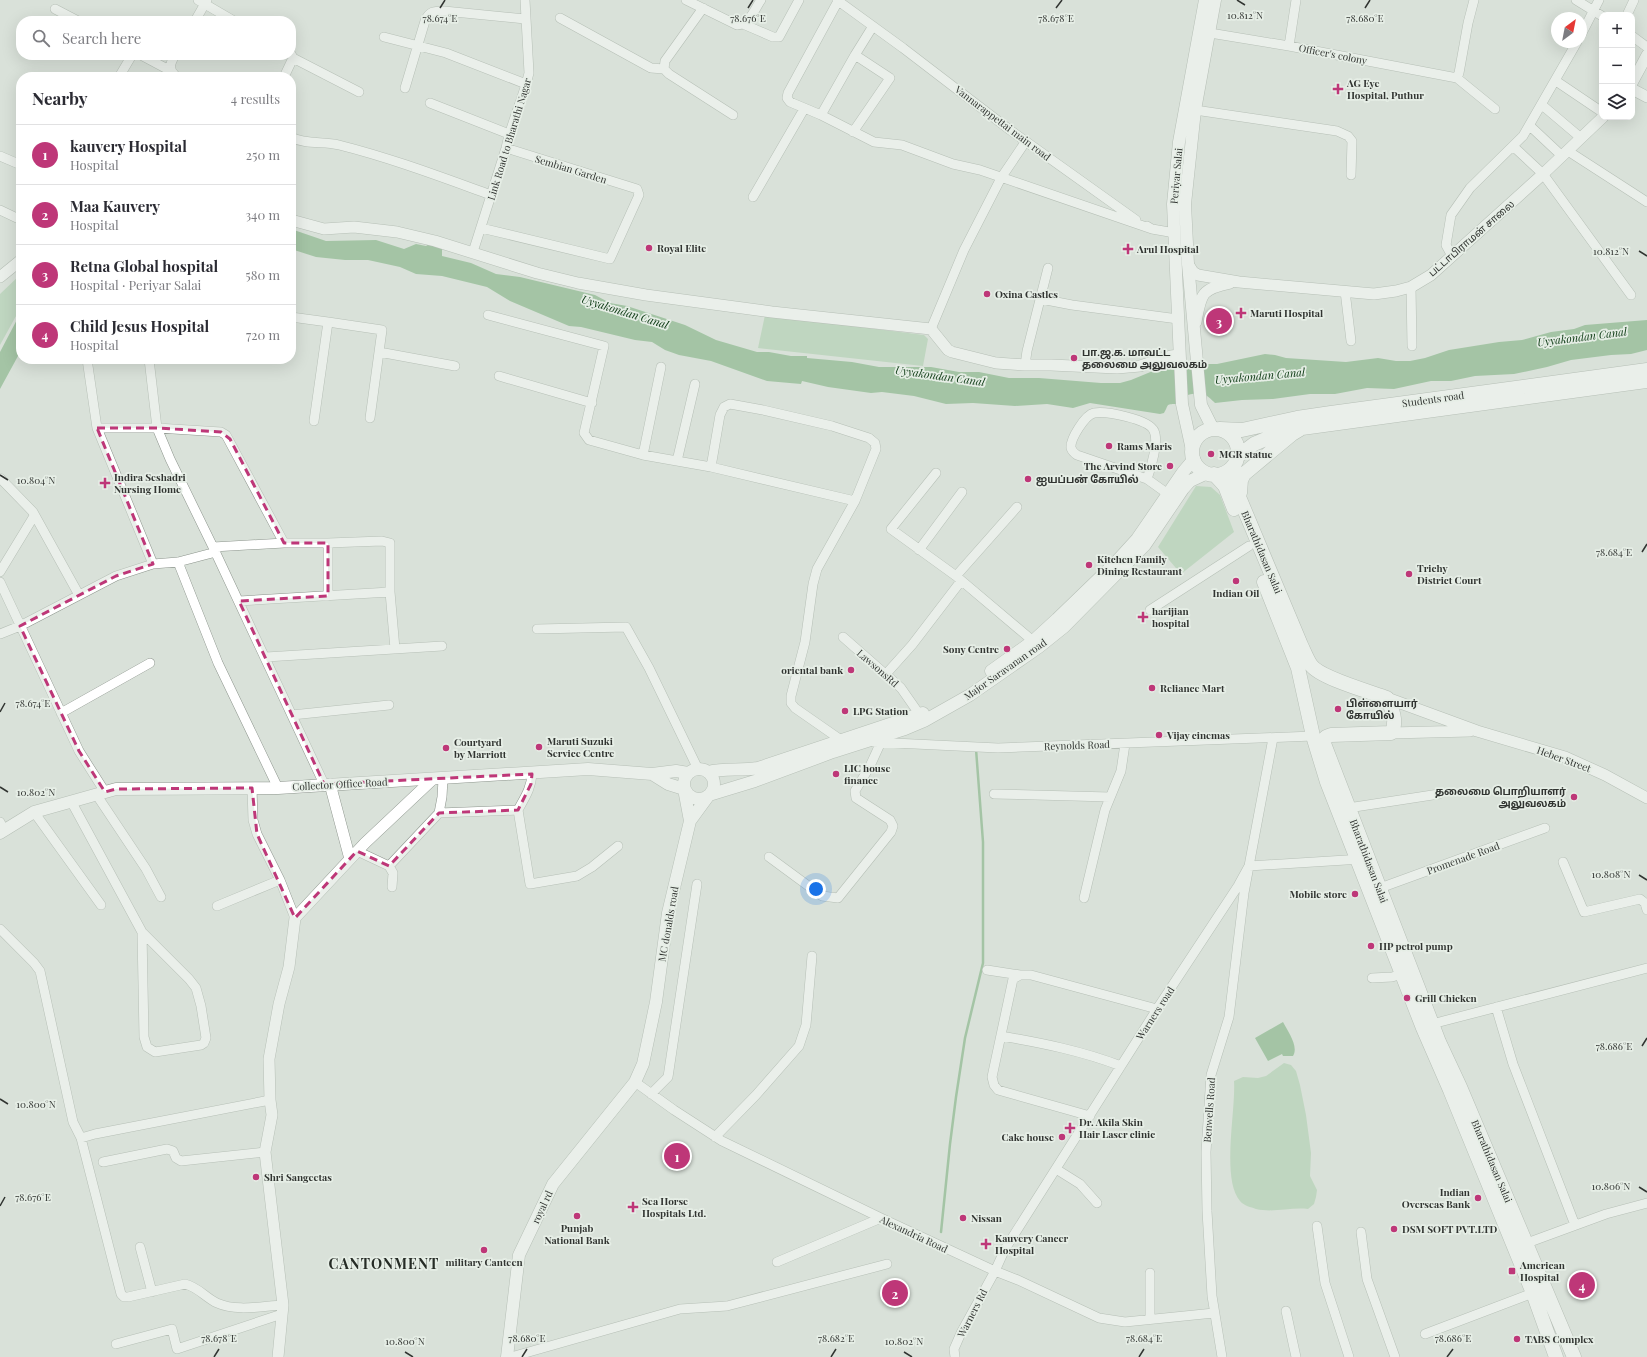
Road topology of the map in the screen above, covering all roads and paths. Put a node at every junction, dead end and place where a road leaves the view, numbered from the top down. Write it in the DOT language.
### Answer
graph roads {
  1 [pos="525,0"];
  2 [pos="686,0"];
  3 [pos="761,0"];
  4 [pos="799,0"];
  5 [pos="1205,0"];
  6 [pos="1216,0"];
  7 [pos="1296,0"];
  8 [pos="1474,0"];
  9 [pos="1599,0"];
  10 [pos="1634,0"];
  11 [pos="204,1"];
  12 [pos="837,1"];
  13 [pos="1578,1"];
  14 [pos="703,8"];
  15 [pos="55,9"];
  16 [pos="1594,11"];
  17 [pos="1628,12"];
  18 [pos="1599,14"];
  19 [pos="68,16"];
  20 [pos="197,16"];
  21 [pos="226,16"];
  22 [pos="560,18"];
  23 [pos="525,19"];
  24 [pos="743,24"];
  25 [pos="1587,24"];
  26 [pos="873,26"];
  27 [pos="1204,32"];
  28 [pos="384,37"];
  29 [pos="1635,38"];
  30 [pos="417,45"];
  31 [pos="1289,46"];
  32 [pos="1647,47"];
  33 [pos="1574,48"];
  34 [pos="855,55"];
  35 [pos="1647,55"];
  36 [pos="296,58"];
  37 [pos="129,60"];
  38 [pos="149,60"];
  39 [pos="173,60"];
  40 [pos="290,60"];
  41 [pos="664,70"];
  42 [pos="122,72"];
  43 [pos="169,72"];
  44 [pos="173,72"];
  45 [pos="286,72"];
  46 [pos="1635,77"];
  47 [pos="1456,78"];
  48 [pos="1556,81"];
  49 [pos="526,84"];
  50 [pos="405,88"];
  51 [pos="1635,91"];
  52 [pos="359,92"];
  53 [pos="1647,98"];
  54 [pos="430,103"];
  55 [pos="1542,105"];
  56 [pos="804,109"];
  57 [pos="1195,110"];
  58 [pos="1495,110"];
  59 [pos="1599,110"];
  60 [pos="733,115"];
  61 [pos="821,115"];
  62 [pos="1600,120"];
  63 [pos="1530,126"];
  64 [pos="853,132"];
  65 [pos="509,134"];
  66 [pos="1582,138"];
  67 [pos="296,139"];
  68 [pos="1026,141"];
  69 [pos="1514,147"];
  70 [pos="506,148"];
  71 [pos="1565,154"];
  72 [pos="0,156"];
  73 [pos="16,163"];
  74 [pos="1543,174"];
  75 [pos="1351,175"];
  76 [pos="1001,178"];
  77 [pos="491,195"];
  78 [pos="753,197"];
  79 [pos="1647,202"];
  80 [pos="0,210"];
  81 [pos="16,218"];
  82 [pos="296,221"];
  83 [pos="481,228"];
  84 [pos="1152,229"];
  85 [pos="1175,233"];
  86 [pos="473,252"];
  87 [pos="1452,256"];
  88 [pos="16,264"];
  89 [pos="1188,264"];
  90 [pos="1048,268"];
  91 [pos="0,277"];
  92 [pos="1239,282"];
  93 [pos="1411,287"];
  94 [pos="1345,291"];
  95 [pos="1632,295"];
  96 [pos="1041,299"];
  97 [pos="488,315"];
  98 [pos="296,319"];
  99 [pos="1178,319"];
  100 [pos="328,322"];
  101 [pos="1194,328"];
  102 [pos="931,329"];
  103 [pos="1351,341"];
  104 [pos="1412,346"];
  105 [pos="379,352"];
  106 [pos="1179,355"];
  107 [pos="88,364"];
  108 [pos="150,364"];
  109 [pos="1025,365"];
  110 [pos="455,366"];
  111 [pos="661,367"];
  112 [pos="1647,370"];
  113 [pos="498,376"];
  114 [pos="1647,381"];
  115 [pos="695,384"];
  116 [pos="592,402"];
  117 [pos="370,418"];
  118 [pos="314,421"];
  119 [pos="98,428"];
  120 [pos="157,428"];
  121 [pos="1302,428"];
  122 [pos="1216,429"];
  123 [pos="643,455"];
  124 [pos="1193,455"];
  125 [pos="1236,460"];
  126 [pos="677,461"];
  127 [pos="711,467"];
  128 [pos="936,473"];
  129 [pos="1206,474"];
  130 [pos="0,478"];
  131 [pos="1147,479"];
  132 [pos="962,492"];
  133 [pos="1168,494"];
  134 [pos="1239,498"];
  135 [pos="855,501"];
  136 [pos="1017,507"];
  137 [pos="33,512"];
  138 [pos="284,543"];
  139 [pos="328,544"];
  140 [pos="1249,546"];
  141 [pos="214,549"];
  142 [pos="919,550"];
  143 [pos="178,562"];
  144 [pos="152,564"];
  145 [pos="0,572"];
  146 [pos="959,579"];
  147 [pos="0,582"];
  148 [pos="390,592"];
  149 [pos="80,595"];
  150 [pos="328,596"];
  151 [pos="239,601"];
  152 [pos="1150,610"];
  153 [pos="20,626"];
  154 [pos="537,629"];
  155 [pos="0,634"];
  156 [pos="843,637"];
  157 [pos="1033,640"];
  158 [pos="442,646"];
  159 [pos="395,649"];
  160 [pos="266,657"];
  161 [pos="150,663"];
  162 [pos="1304,666"];
  163 [pos="886,674"];
  164 [pos="1387,698"];
  165 [pos="389,705"];
  166 [pos="61,713"];
  167 [pos="292,715"];
  168 [pos="922,718"];
  169 [pos="1477,731"];
  170 [pos="1391,733"];
  171 [pos="1313,736"];
  172 [pos="1273,738"];
  173 [pos="841,740"];
  174 [pos="866,741"];
  175 [pos="881,742"];
  176 [pos="1125,744"];
  177 [pos="698,771"];
  178 [pos="532,774"];
  179 [pos="652,774"];
  180 [pos="438,779"];
  181 [pos="327,784"];
  182 [pos="252,788"];
  183 [pos="278,788"];
  184 [pos="684,789"];
  185 [pos="101,793"];
  186 [pos="994,794"];
  187 [pos="1439,794"];
  188 [pos="709,795"];
  189 [pos="1646,795"];
  190 [pos="1110,797"];
  191 [pos="71,801"];
  192 [pos="1348,808"];
  193 [pos="518,810"];
  194 [pos="34,812"];
  195 [pos="439,813"];
  196 [pos="690,821"];
  197 [pos="1545,828"];
  198 [pos="1,829"];
  199 [pos="618,846"];
  200 [pos="354,855"];
  201 [pos="769,857"];
  202 [pos="1362,859"];
  203 [pos="1564,862"];
  204 [pos="389,866"];
  205 [pos="1249,866"];
  206 [pos="280,880"];
  207 [pos="697,884"];
  208 [pos="392,887"];
  209 [pos="1380,888"];
  210 [pos="161,897"];
  211 [pos="1084,898"];
  212 [pos="101,905"];
  213 [pos="218,906"];
  214 [pos="1647,910"];
  215 [pos="296,918"];
  216 [pos="0,929"];
  217 [pos="142,932"];
  218 [pos="812,956"];
  219 [pos="1647,968"];
  220 [pos="987,970"];
  221 [pos="1402,974"];
  222 [pos="1020,975"];
  223 [pos="1372,978"];
  224 [pos="1496,1007"];
  225 [pos="1157,1009"];
  226 [pos="1432,1024"];
  227 [pos="1001,1036"];
  228 [pos="1121,1066"];
  229 [pos="635,1082"];
  230 [pos="651,1094"];
  231 [pos="270,1100"];
  232 [pos="1090,1116"];
  233 [pos="715,1137"];
  234 [pos="80,1138"];
  235 [pos="1477,1140"];
  236 [pos="265,1152"];
  237 [pos="103,1162"];
  238 [pos="1056,1169"];
  239 [pos="1097,1203"];
  240 [pos="1647,1203"];
  241 [pos="881,1218"];
  242 [pos="1575,1225"];
  243 [pos="1317,1226"];
  244 [pos="1361,1232"];
  245 [pos="1527,1243"];
  246 [pos="140,1247"];
  247 [pos="777,1262"];
  248 [pos="887,1264"];
  249 [pos="995,1271"];
  250 [pos="1150,1272"];
  251 [pos="152,1292"];
  252 [pos="1534,1293"];
  253 [pos="282,1309"];
  254 [pos="1286,1311"];
  255 [pos="1214,1312"];
  256 [pos="1150,1319"];
  257 [pos="1425,1334"];
  258 [pos="116,1344"];
  259 [pos="278,1357"];
  260 [pos="507,1357"];
  261 [pos="511,1357"];
  262 [pos="955,1357"];
  263 [pos="1222,1357"];
  264 [pos="1296,1357"];
  265 [pos="1349,1357"];
  266 [pos="1395,1357"];
  267 [pos="1556,1357"];
  268 [pos="1574,1357"];
  1 -- 23 [label="street, Link Road to Bharathi Nagar"];
  2 -- 14 [label="street"];
  3 -- 24 [label="street"];
  4 -- 24 [label="street"];
  5 -- 27 [label="main road, Periyar Salai"];
  6 -- 27 [label="main road, Periyar Salai"];
  7 -- 31 [label="street"];
  8 -- 47 [label="street"];
  9 -- 16 [label="street"];
  10 -- 17 [label="street"];
  11 -- 20 [label="street"];
  11 -- 21 [label="street"];
  12 -- 26 [label="street, Vannarappettai main road"];
  12 -- 56 [label="street"];
  13 -- 16 [label="street"];
  14 -- 24 [label="street"];
  14 -- 41 [label="street"];
  15 -- 19 [label="street"];
  16 -- 18 [label="street"];
  16 -- 25 [label="street"];
  22 -- 41 [label="street"];
  23 -- 30 [label="street"];
  23 -- 49 [label="street, Link Road to Bharathi Nagar"];
  26 -- 34 [label="street"];
  26 -- 68 [label="street, Vannarappettai main road"];
  27 -- 31 [label="street, Officer's colony"];
  27 -- 57 [label="main road, Periyar Salai"];
  27 -- 85 [label="main road, Periyar Salai"];
  28 -- 30 [label="street"];
  29 -- 32 [label="street"];
  30 -- 49 [label="street"];
  30 -- 50 [label="street"];
  31 -- 47 [label="street, Officer's colony"];
  33 -- 48 [label="street"];
  34 -- 61 [label="street"];
  34 -- 64 [label="street"];
  35 -- 46 [label="street"];
  36 -- 52 [label="street"];
  37 -- 42 [label="street"];
  38 -- 43 [label="street"];
  39 -- 44 [label="street"];
  40 -- 45 [label="street"];
  41 -- 60 [label="street"];
  47 -- 58 [label="street"];
  48 -- 55 [label="street"];
  48 -- 59 [label="street"];
  49 -- 65 [label="street, Link Road to Bharathi Nagar"];
  51 -- 53 [label="street"];
  54 -- 65 [label="street"];
  55 -- 63 [label="street"];
  55 -- 66 [label="street"];
  56 -- 61 [label="street"];
  56 -- 78 [label="street"];
  57 -- 75 [label="street"];
  57 -- 89 [label="main road, Periyar Salai"];
  61 -- 64 [label="street"];
  62 -- 66 [label="street, பட்டாபிராமன் சாலை"];
  63 -- 69 [label="street"];
  63 -- 71 [label="street"];
  64 -- 76 [label="street"];
  65 -- 70 [label="street, Link Road to Bharathi Nagar"];
  66 -- 71 [label="street, பட்டாபிராமன் சாலை"];
  67 -- 77 [label="street"];
  68 -- 76 [label="street"];
  68 -- 84 [label="street, Vannarappettai main road"];
  69 -- 74 [label="street"];
  69 -- 87 [label="street"];
  70 -- 77 [label="street, Link Road to Bharathi Nagar"];
  70 -- 83 [label="street, Sembian Garden"];
  71 -- 74 [label="street, பட்டாபிராமன் சாலை"];
  71 -- 79 [label="street"];
  72 -- 73 [label="street"];
  74 -- 87 [label="street, பட்டாபிராமன் சாலை"];
  74 -- 95 [label="street"];
  76 -- 84 [label="street"];
  76 -- 102 [label="street"];
  77 -- 83 [label="street, Link Road to Bharathi Nagar"];
  80 -- 81 [label="street"];
  82 -- 86 [label="street"];
  83 -- 86 [label="street, Link Road to Bharathi Nagar"];
  84 -- 85 [label="street, Vannarappettai main road"];
  85 -- 99 [label="main road, Periyar Salai"];
  86 -- 102 [label="street"];
  87 -- 93 [label="street, பட்டாபிராமன் சாலை"];
  88 -- 91 [label="street"];
  89 -- 92 [label="street"];
  89 -- 101 [label="main road, Periyar Salai"];
  90 -- 96 [label="street"];
  92 -- 94 [label="street, பட்டாபிராமன் சாலை"];
  92 -- 101 [label="street"];
  93 -- 94 [label="street, பட்டாபிராமன் சாலை"];
  93 -- 104 [label="street"];
  94 -- 103 [label="street"];
  96 -- 99 [label="street"];
  96 -- 109 [label="street"];
  97 -- 116 [label="street"];
  98 -- 100 [label="street"];
  99 -- 106 [label="main road, Periyar Salai"];
  100 -- 105 [label="street"];
  100 -- 118 [label="street"];
  101 -- 122 [label="main road, Periyar Salai"];
  102 -- 109 [label="street"];
  105 -- 110 [label="street"];
  105 -- 117 [label="street"];
  106 -- 109 [label="street"];
  106 -- 124 [label="main road"];
  107 -- 119 [label="street"];
  108 -- 120 [label="street"];
  111 -- 123 [label="street"];
  112 -- 122 [label="main road, Students road"];
  113 -- 116 [label="street"];
  114 -- 121 [label="main road"];
  115 -- 126 [label="street"];
  116 -- 123 [label="street"];
  119 -- 120 [label="street"];
  119 -- 144 [label="street"];
  120 -- 138 [label="street"];
  120 -- 141 [label="street"];
  121 -- 125 [label="main road"];
  121 -- 134 [label="main road"];
  122 -- 124 [label="main road"];
  122 -- 125 [label="main road"];
  123 -- 126 [label="street"];
  124 -- 129 [label="main road"];
  124 -- 133 [label="main road, Major Saravanan road"];
  125 -- 129 [label="main road"];
  125 -- 134 [label="main road, Bharathidasan Salai"];
  126 -- 127 [label="street"];
  127 -- 135 [label="street"];
  127 -- 135 [label="street"];
  128 -- 142 [label="street"];
  129 -- 140 [label="main road, Bharathidasan Salai"];
  129 -- 168 [label="main road, Major Saravanan road"];
  130 -- 137 [label="street"];
  131 -- 131 [label="street"];
  131 -- 133 [label="street"];
  132 -- 142 [label="street"];
  133 -- 157 [label="main road, Major Saravanan road"];
  134 -- 162 [label="main road, Bharathidasan Salai"];
  135 -- 173 [label="street"];
  136 -- 146 [label="street"];
  137 -- 145 [label="street"];
  137 -- 149 [label="street"];
  138 -- 139 [label="street"];
  138 -- 141 [label="street"];
  139 -- 148 [label="street"];
  139 -- 150 [label="street"];
  140 -- 152 [label="street"];
  140 -- 162 [label="main road, Bharathidasan Salai"];
  141 -- 143 [label="street"];
  141 -- 151 [label="street"];
  142 -- 146 [label="street"];
  143 -- 144 [label="street"];
  143 -- 183 [label="street"];
  144 -- 149 [label="street"];
  146 -- 157 [label="street"];
  146 -- 163 [label="street"];
  147 -- 153 [label="street"];
  148 -- 150 [label="street"];
  148 -- 159 [label="street"];
  149 -- 153 [label="street"];
  150 -- 151 [label="street"];
  151 -- 160 [label="street"];
  153 -- 155 [label="street"];
  153 -- 166 [label="street"];
  154 -- 177 [label="street"];
  156 -- 163 [label="street, LawsonsRd"];
  157 -- 168 [label="main road"];
  158 -- 159 [label="street"];
  159 -- 160 [label="street"];
  160 -- 167 [label="street"];
  161 -- 166 [label="street"];
  162 -- 164 [label="main road"];
  162 -- 171 [label="main road, Bharathidasan Salai"];
  163 -- 168 [label="street, LawsonsRd"];
  164 -- 169 [label="street"];
  164 -- 170 [label="main road"];
  165 -- 167 [label="street"];
  166 -- 185 [label="street"];
  167 -- 181 [label="street"];
  168 -- 173 [label="main road"];
  168 -- 174 [label="main road, Major Saravanan road"];
  169 -- 170 [label="street"];
  169 -- 189 [label="street, Heber Street"];
  170 -- 192 [label="main road, Bharathidasan Salai"];
  171 -- 172 [label="street, Reynolds Road"];
  171 -- 202 [label="main road, Bharathidasan Salai"];
  172 -- 176 [label="street, Reynolds Road"];
  172 -- 205 [label="street, Warners road"];
  173 -- 174 [label="street, Reynolds Road"];
  173 -- 177 [label="main road, Collector Office Road"];
  174 -- 175 [label="street, Reynolds Road"];
  174 -- 188 [label="main road, Major Saravanan road"];
  175 -- 176 [label="street, Reynolds Road"];
  175 -- 201 [label="street"];
  176 -- 190 [label="street"];
  177 -- 179 [label="main road, Collector Office Road"];
  177 -- 184 [label="main road"];
  177 -- 188 [label="main road"];
  178 -- 179 [label="main road, Collector Office Road"];
  178 -- 180 [label="main road, Collector Office Road"];
  178 -- 193 [label="street"];
  179 -- 184 [label="main road"];
  180 -- 181 [label="main road, Collector Office Road"];
  180 -- 195 [label="street"];
  180 -- 200 [label="street"];
  181 -- 183 [label="main road, Collector Office Road"];
  181 -- 200 [label="street"];
  182 -- 183 [label="main road, Collector Office Road"];
  182 -- 185 [label="main road, Collector Office Road"];
  182 -- 206 [label="street"];
  184 -- 188 [label="main road"];
  184 -- 196 [label="main road"];
  185 -- 191 [label="main road, Collector Office Road"];
  185 -- 210 [label="street"];
  186 -- 190 [label="street"];
  187 -- 192 [label="street"];
  188 -- 196 [label="main road, MC donalds road"];
  190 -- 211 [label="street"];
  191 -- 194 [label="main road, Collector Office Road"];
  191 -- 217 [label="street"];
  192 -- 202 [label="main road, Bharathidasan Salai"];
  193 -- 195 [label="street"];
  193 -- 199 [label="street"];
  194 -- 198 [label="main road, Collector Office Road"];
  194 -- 212 [label="street"];
  195 -- 204 [label="street"];
  196 -- 229 [label="main road, MC donalds road"];
  197 -- 209 [label="street, Promenade Road"];
  200 -- 204 [label="street"];
  200 -- 215 [label="street"];
  202 -- 205 [label="street"];
  202 -- 209 [label="main road, Bharathidasan Salai"];
  202 -- 221 [label="main road, Bharathidasan Salai"];
  203 -- 214 [label="street"];
  204 -- 208 [label="street"];
  205 -- 225 [label="street, Warners road"];
  205 -- 255 [label="street, Benwells Road"];
  206 -- 213 [label="street"];
  206 -- 215 [label="street"];
  207 -- 230 [label="street"];
  209 -- 226 [label="main road, Bharathidasan Salai"];
  215 -- 231 [label="street"];
  216 -- 234 [label="street"];
  217 -- 217 [label="street"];
  218 -- 233 [label="street"];
  219 -- 224 [label="street"];
  220 -- 222 [label="street"];
  221 -- 223 [label="street"];
  221 -- 235 [label="main road, Bharathidasan Salai"];
  222 -- 225 [label="street"];
  222 -- 227 [label="street"];
  224 -- 226 [label="street"];
  224 -- 242 [label="street"];
  225 -- 228 [label="street, Warners road"];
  226 -- 235 [label="main road, Bharathidasan Salai"];
  227 -- 228 [label="street"];
  227 -- 232 [label="street"];
  228 -- 232 [label="street, Warners road"];
  229 -- 230 [label="street, Alexandria Road"];
  229 -- 260 [label="main road, royal rd"];
  230 -- 233 [label="street, Alexandria Road"];
  231 -- 234 [label="street"];
  231 -- 236 [label="street"];
  232 -- 238 [label="street, Warners road"];
  233 -- 241 [label="street, Alexandria Road"];
  234 -- 251 [label="street"];
  235 -- 245 [label="main road, Bharathidasan Salai"];
  235 -- 252 [label="main road, Bharathidasan Salai"];
  236 -- 237 [label="street"];
  236 -- 253 [label="street"];
  238 -- 239 [label="street"];
  238 -- 249 [label="street, Warners road"];
  240 -- 242 [label="street"];
  241 -- 247 [label="street"];
  241 -- 249 [label="street, Alexandria Road"];
  242 -- 245 [label="street"];
  243 -- 265 [label="street"];
  244 -- 266 [label="street"];
  245 -- 268 [label="main road, Bharathidasan Salai"];
  246 -- 251 [label="street"];
  248 -- 261 [label="street"];
  249 -- 256 [label="street, Alexandria Road"];
  249 -- 262 [label="street, Warners Rd"];
  250 -- 256 [label="street"];
  251 -- 253 [label="street"];
  252 -- 257 [label="street"];
  252 -- 267 [label="main road, Bharathidasan Salai"];
  253 -- 258 [label="street"];
  253 -- 259 [label="street"];
  254 -- 264 [label="street"];
  255 -- 256 [label="street, Alexandria Road"];
  255 -- 263 [label="street, Benwells Road"];
}
